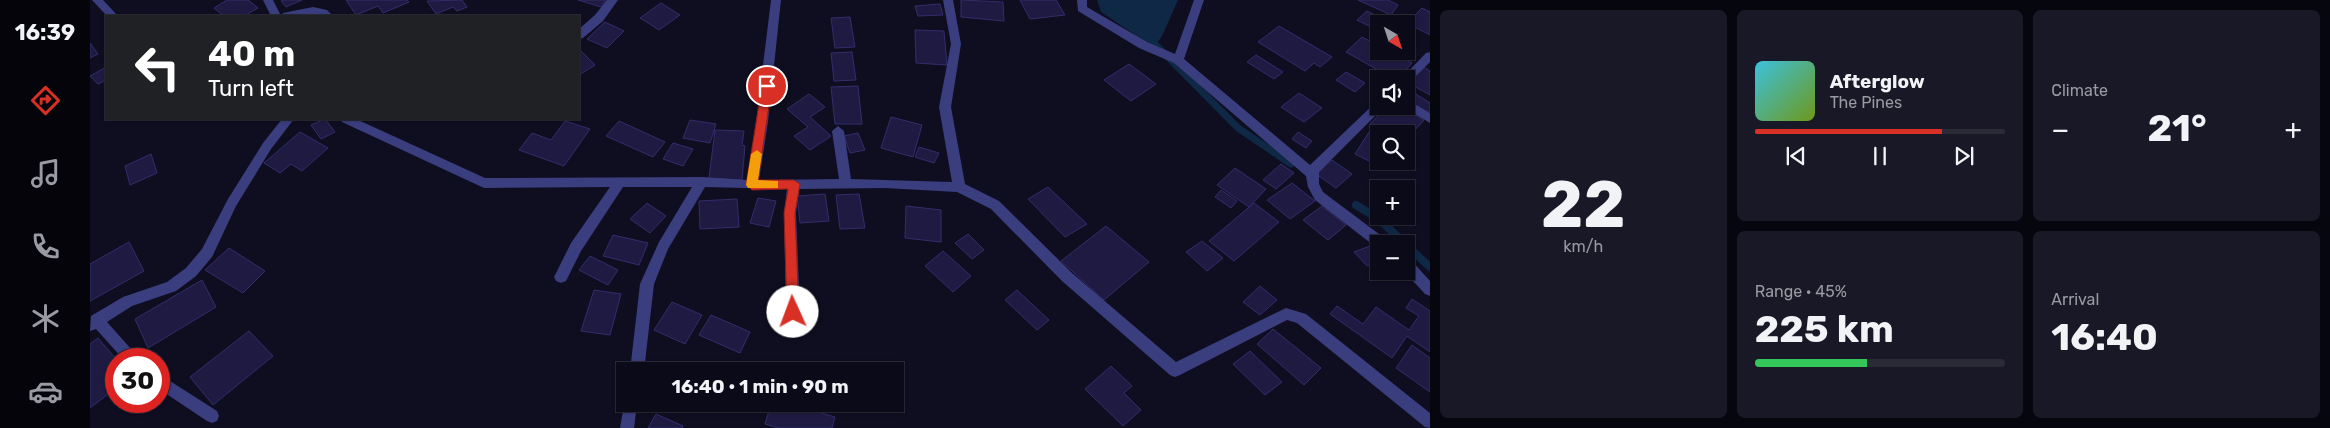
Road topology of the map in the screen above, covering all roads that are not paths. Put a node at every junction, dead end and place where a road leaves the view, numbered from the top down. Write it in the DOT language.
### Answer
graph roads {
  1 [pos="97,0"];
  2 [pos="268,0"];
  3 [pos="613,0"];
  4 [pos="776,0"];
  5 [pos="948,0"];
  6 [pos="1082,0"];
  7 [pos="1199,0"];
  8 [pos="112,15"];
  9 [pos="276,15"];
  10 [pos="291,15"];
  11 [pos="327,15"];
  12 [pos="580,34"];
  13 [pos="1430,56"];
  14 [pos="1178,59"];
  15 [pos="1415,70"];
  16 [pos="1415,109"];
  17 [pos="1370,115"];
  18 [pos="1430,119"];
  19 [pos="287,120"];
  20 [pos="348,120"];
  21 [pos="838,131"];
  22 [pos="1312,174"];
  23 [pos="620,182"];
  24 [pos="702,182"];
  25 [pos="794,184"];
  26 [pos="846,184"];
  27 [pos="752,185"];
  28 [pos="959,187"];
  29 [pos="1370,235"];
  30 [pos="1415,274"];
  31 [pos="561,277"];
  32 [pos="1430,290"];
  33 [pos="793,312"];
  34 [pos="93,323"];
  35 [pos="121,348"];
  36 [pos="639,362"];
  37 [pos="170,387"];
  38 [pos="629,412"];
  39 [pos="212,416"];
  40 [pos="1430,422"];
  41 [pos="627,428"];
  1 -- 8 [label="street"];
  2 -- 9 [label="street"];
  3 -- 12 [label="street"];
  4 -- 27 [label="street"];
  5 -- 28 [label="street"];
  6 -- 14 [label="street"];
  7 -- 14 [label="street"];
  10 -- 11 [label="street"];
  13 -- 15 [label="street"];
  14 -- 22 [label="street"];
  16 -- 18 [label="street"];
  17 -- 22 [label="street"];
  19 -- 34 [label="street"];
  20 -- 23 [label="street"];
  21 -- 26 [label="street"];
  22 -- 29 [label="street"];
  23 -- 24 [label="street"];
  23 -- 31 [label="street"];
  24 -- 27 [label="street"];
  24 -- 36 [label="street"];
  25 -- 26 [label="street"];
  25 -- 27 [label="street"];
  25 -- 33 [label="street"];
  26 -- 28 [label="street"];
  28 -- 40 [label="street"];
  30 -- 32 [label="street"];
  34 -- 35 [label="street"];
  37 -- 39 [label="street"];
  38 -- 41 [label="street"];
}
